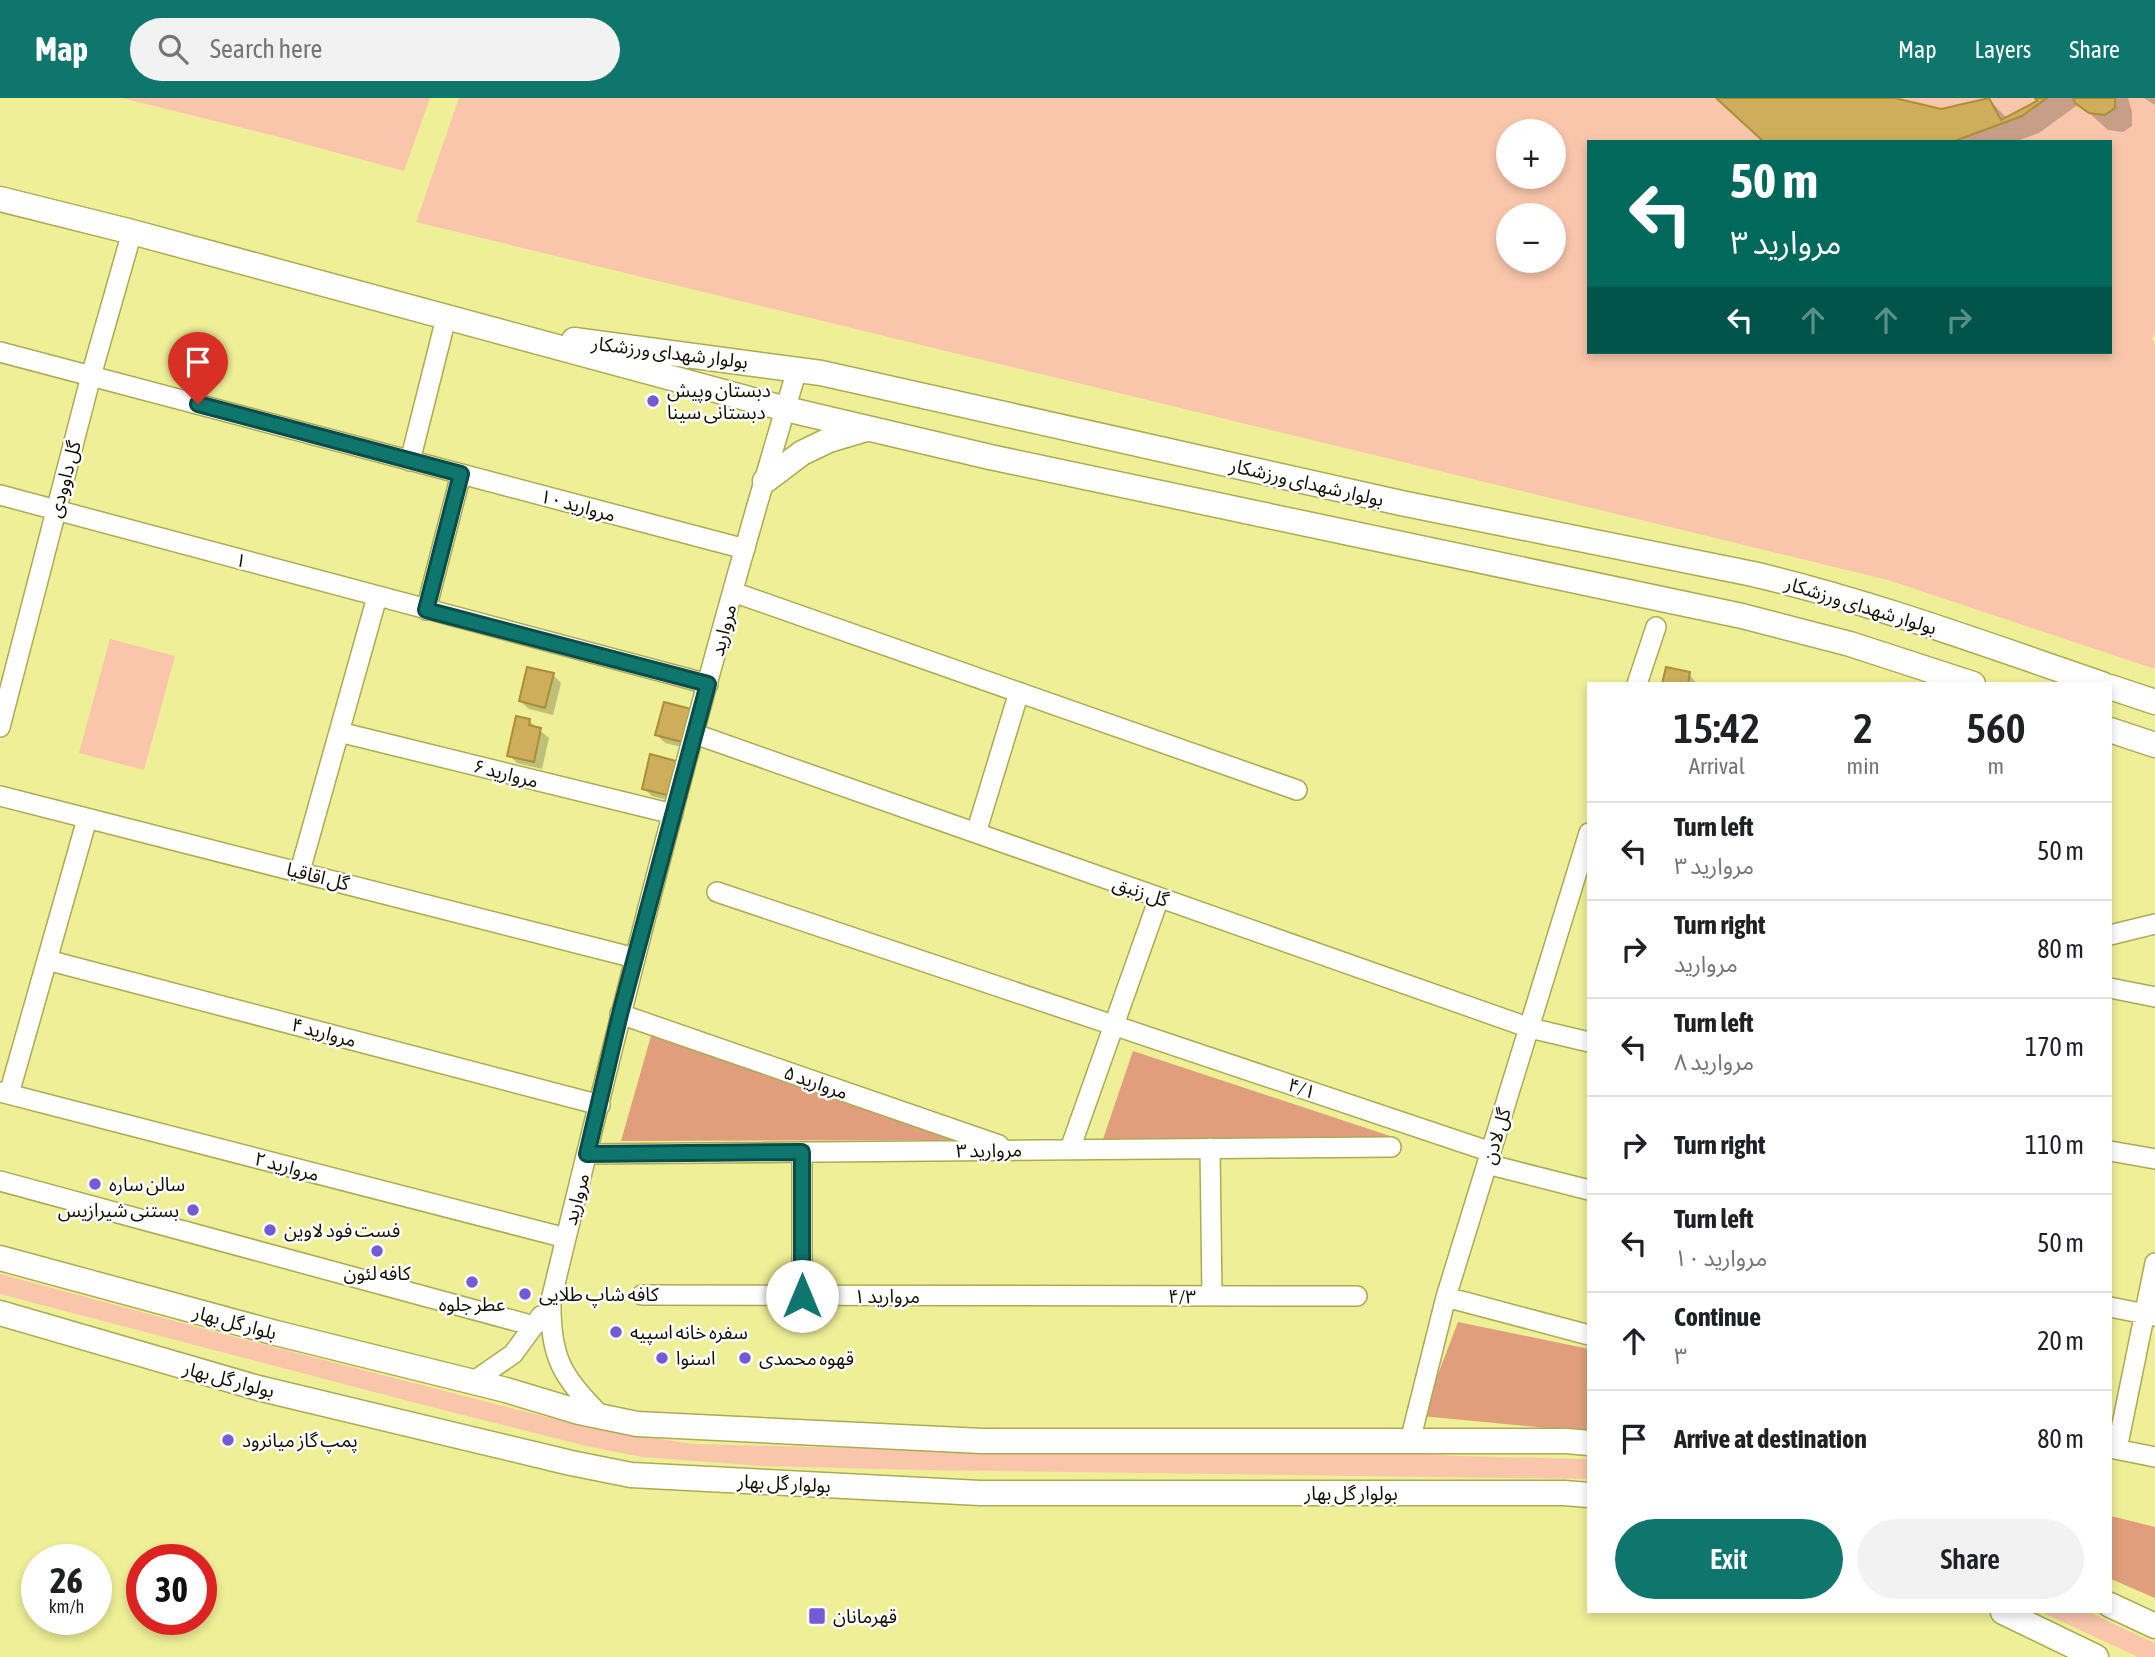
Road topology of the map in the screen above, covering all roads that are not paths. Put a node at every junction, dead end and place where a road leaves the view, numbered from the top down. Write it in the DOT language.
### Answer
graph roads {
  1 [pos="0,199"];
  2 [pos="132,232"];
  3 [pos="446,318"];
  4 [pos="501,333"];
  5 [pos="0,352"];
  6 [pos="797,370"];
  7 [pos="91,376"];
  8 [pos="786,409"];
  9 [pos="868,428"];
  10 [pos="410,461"];
  11 [pos="461,474"];
  12 [pos="765,481"];
  13 [pos="0,495"];
  14 [pos="56,509"];
  15 [pos="745,548"];
  16 [pos="733,592"];
  17 [pos="377,597"];
  18 [pos="426,610"];
  19 [pos="1656,627"];
  20 [pos="1638,682"];
  21 [pos="1967,682"];
  22 [pos="2096,682"];
  23 [pos="708,684"];
  24 [pos="2112,688"];
  25 [pos="1019,692"];
  26 [pos="2155,702"];
  27 [pos="0,727"];
  28 [pos="2112,731"];
  29 [pos="340,732"];
  30 [pos="695,734"];
  31 [pos="2155,745"];
  32 [pos="1297,790"];
  33 [pos="0,796"];
  34 [pos="673,814"];
  35 [pos="87,820"];
  36 [pos="976,833"];
  37 [pos="1587,846"];
  38 [pos="300,871"];
  39 [pos="1582,882"];
  40 [pos="717,892"];
  41 [pos="1159,898"];
  42 [pos="2155,923"];
  43 [pos="2112,934"];
  44 [pos="635,958"];
  45 [pos="47,960"];
  46 [pos="2112,988"];
  47 [pos="2155,997"];
  48 [pos="620,1014"];
  49 [pos="1114,1025"];
  50 [pos="1530,1028"];
  51 [pos="1587,1042"];
  52 [pos="5,1093"];
  53 [pos="600,1105"];
  54 [pos="1391,1147"];
  55 [pos="1210,1148"];
  56 [pos="1070,1149"];
  57 [pos="1013,1150"];
  58 [pos="2112,1151"];
  59 [pos="802,1152"];
  60 [pos="587,1154"];
  61 [pos="1489,1158"];
  62 [pos="2155,1159"];
  63 [pos="0,1181"];
  64 [pos="1587,1189"];
  65 [pos="566,1238"];
  66 [pos="0,1258"];
  67 [pos="2155,1263"];
  68 [pos="642,1295"];
  69 [pos="802,1296"];
  70 [pos="1007,1296"];
  71 [pos="1212,1296"];
  72 [pos="1357,1296"];
  73 [pos="1446,1297"];
  74 [pos="551,1300"];
  75 [pos="2112,1307"];
  76 [pos="0,1313"];
  77 [pos="2150,1315"];
  78 [pos="534,1326"];
  79 [pos="1587,1334"];
  80 [pos="471,1383"];
  81 [pos="602,1417"];
  82 [pos="1410,1441"];
  83 [pos="1587,1443"];
  84 [pos="2114,1448"];
  85 [pos="2155,1457"];
  86 [pos="1587,1495"];
  87 [pos="2112,1606"];
  88 [pos="2005,1613"];
  89 [pos="2155,1626"];
  90 [pos="2096,1657"];
  1 -- 2 [label="main road, بولوار شهدای ورزشکار"];
  2 -- 3 [label="main road, بولوار شهدای ورزشکار"];
  2 -- 7 [label="street, گل داوودی"];
  3 -- 4 [label="main road, بولوار شهدای ورزشکار"];
  3 -- 10 [label="street"];
  4 -- 6 [label="main road, بولوار شهدای ورزشکار"];
  4 -- 8 [label="main road, بولوار شهدای ورزشکار"];
  5 -- 7 [label="street, مروارید ۱۰"];
  6 -- 8 [label="street, مروارید"];
  6 -- 22 [label="main road, بولوار شهدای ورزشکار"];
  7 -- 10 [label="street, مروارید ۱۰"];
  7 -- 14 [label="street, گل داوودی"];
  8 -- 9 [label="main road, بولوار شهدای ورزشکار"];
  8 -- 12 [label="street, مروارید"];
  9 -- 12 [label="main road"];
  9 -- 21 [label="main road, بولوار شهدای ورزشکار"];
  10 -- 11 [label="street, مروارید ۱۰"];
  11 -- 15 [label="street, مروارید ۱۰"];
  11 -- 18 [label="street"];
  12 -- 15 [label="street, مروارید"];
  13 -- 14 [label="street, ۱"];
  14 -- 17 [label="street, ۱"];
  14 -- 27 [label="street, گل داوودی"];
  15 -- 16 [label="street, مروارید"];
  16 -- 23 [label="street, مروارید"];
  16 -- 25 [label="street"];
  17 -- 18 [label="street, ۱"];
  17 -- 29 [label="street"];
  18 -- 23 [label="street, ۱"];
  19 -- 20 [label="street"];
  23 -- 30 [label="street, مروارید"];
  24 -- 26 [label="main road"];
  25 -- 32 [label="street"];
  25 -- 36 [label="street"];
  28 -- 31 [label="main road"];
  29 -- 34 [label="street, مروارید ۶"];
  29 -- 38 [label="street"];
  30 -- 34 [label="street, مروارید"];
  30 -- 36 [label="street, گل زنبق"];
  33 -- 35 [label="street, گل اقاقیا"];
  34 -- 44 [label="street, مروارید"];
  35 -- 38 [label="street, گل اقاقیا"];
  35 -- 45 [label="street"];
  36 -- 41 [label="street, گل زنبق"];
  37 -- 39 [label="street, گل لادن"];
  38 -- 44 [label="street, گل اقاقیا"];
  39 -- 50 [label="street, گل لادن"];
  40 -- 49 [label="street, ۴/۱"];
  41 -- 49 [label="street"];
  41 -- 50 [label="street, گل زنبق"];
  42 -- 43 [label="street"];
  44 -- 48 [label="street, مروارید"];
  45 -- 52 [label="street"];
  45 -- 53 [label="street, مروارید ۴"];
  46 -- 47 [label="street"];
  48 -- 53 [label="street, مروارید"];
  48 -- 57 [label="street, مروارید ۵"];
  49 -- 56 [label="street"];
  49 -- 61 [label="street, ۴/۱"];
  50 -- 51 [label="street, گل زنبق"];
  50 -- 61 [label="street, گل لادن"];
  52 -- 65 [label="street, مروارید ۲"];
  53 -- 60 [label="street, مروارید"];
  54 -- 55 [label="street, مروارید ۳"];
  55 -- 56 [label="street, مروارید ۳"];
  55 -- 71 [label="street"];
  56 -- 57 [label="street, مروارید ۳"];
  57 -- 59 [label="street, مروارید ۳"];
  58 -- 62 [label="street"];
  59 -- 60 [label="street, مروارید ۳"];
  59 -- 69 [label="street"];
  60 -- 65 [label="street, مروارید"];
  61 -- 64 [label="street, ۴/۱"];
  61 -- 73 [label="street, گل لادن"];
  63 -- 78 [label="street"];
  65 -- 74 [label="street, مروارید"];
  66 -- 80 [label="main road, بلوار گل بهار"];
  67 -- 77 [label="street"];
  68 -- 69 [label="street, مروارید ۱"];
  69 -- 70 [label="street, مروارید ۱"];
  70 -- 71 [label="street, ۴/۳"];
  71 -- 72 [label="street, ۴/۳"];
  73 -- 79 [label="street"];
  73 -- 82 [label="street, گل لادن"];
  74 -- 78 [label="street, مروارید"];
  74 -- 81 [label="street, مروارید"];
  75 -- 77 [label="street"];
  76 -- 86 [label="main road, بولوار گل بهار"];
  77 -- 84 [label="street"];
  78 -- 80 [label="street, مروارید"];
  80 -- 81 [label="main road"];
  81 -- 82 [label="main road"];
  82 -- 83 [label="main road"];
  84 -- 85 [label="street"];
  87 -- 89 [label="main road"];
  88 -- 90 [label="main road"];
}
